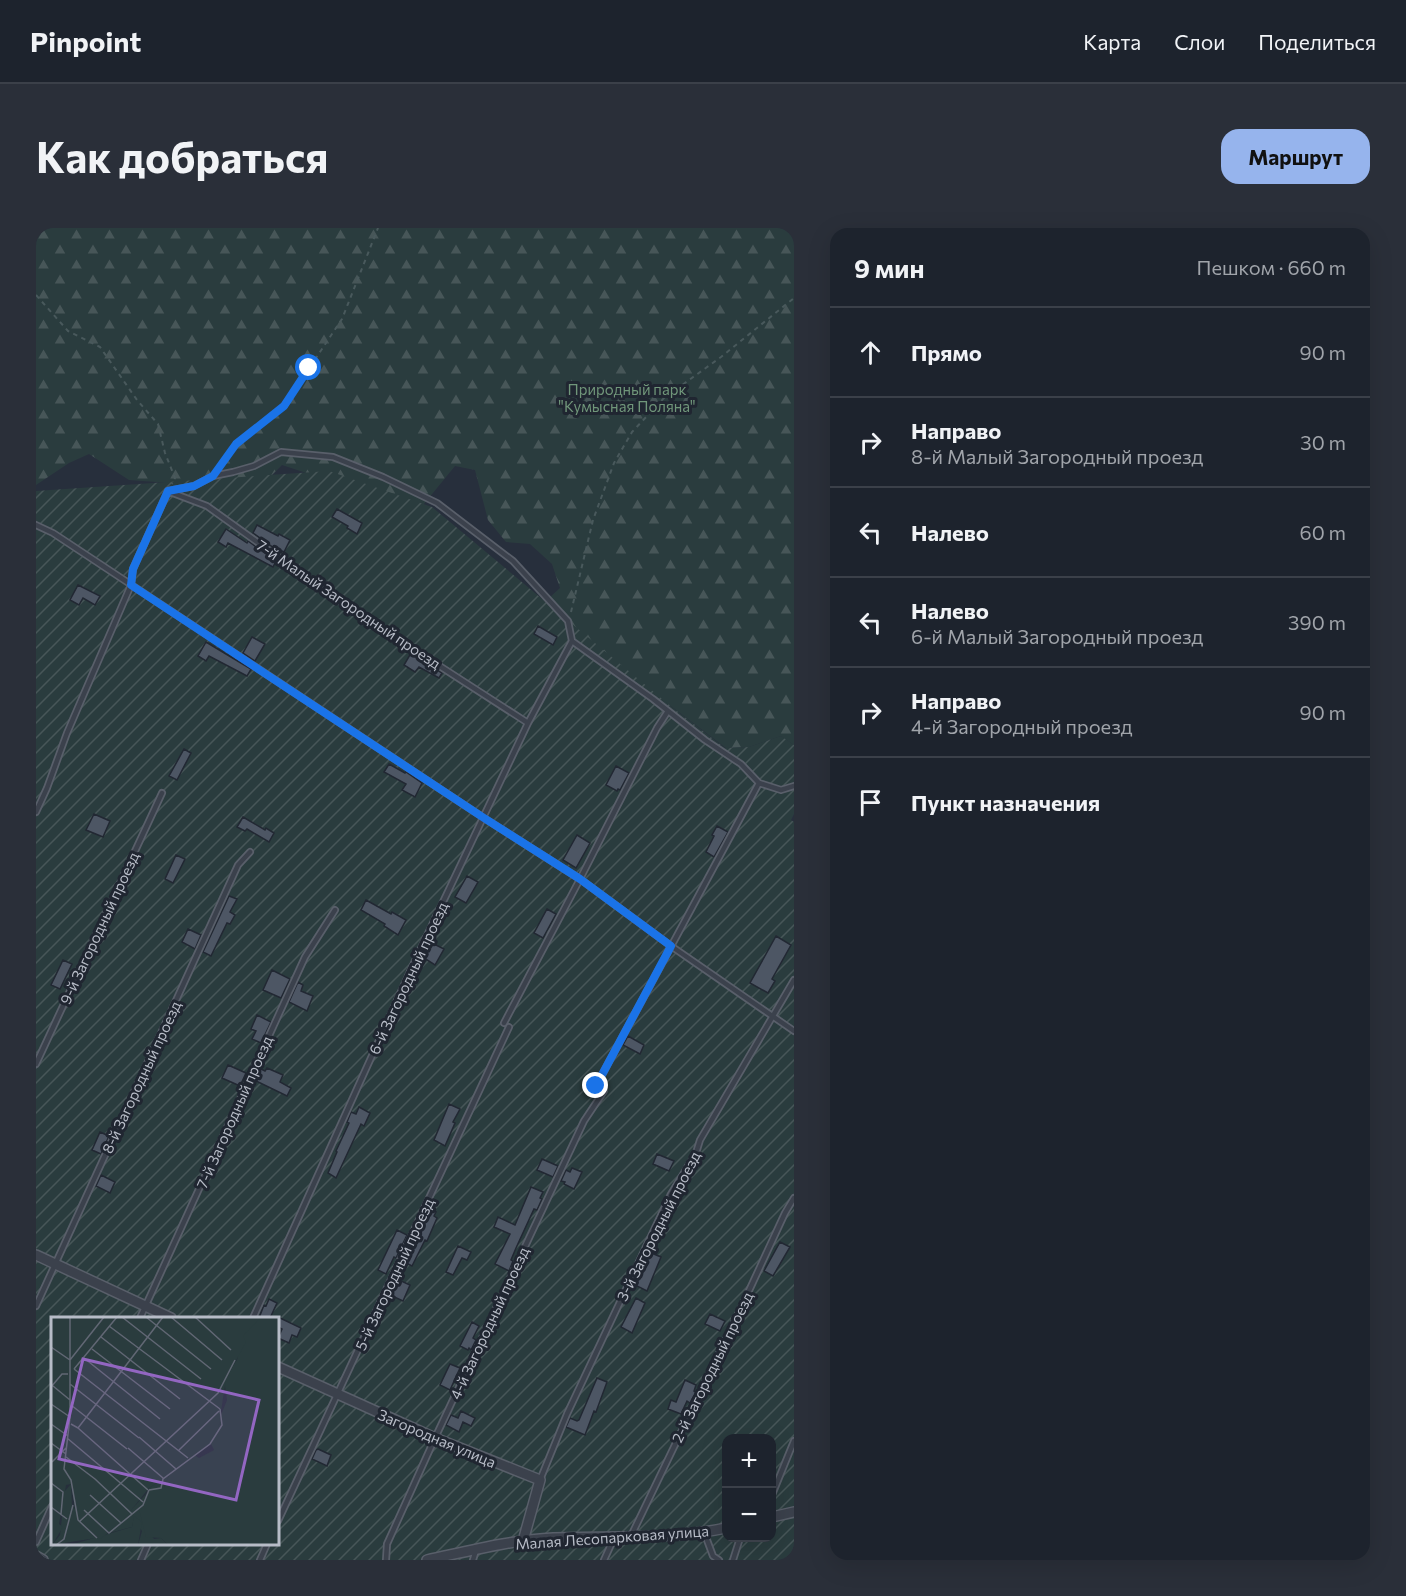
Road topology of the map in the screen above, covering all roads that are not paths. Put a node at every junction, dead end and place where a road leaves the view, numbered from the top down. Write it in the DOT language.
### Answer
graph roads {
  1 [pos="168,491"];
  2 [pos="36,525"];
  3 [pos="131,585"];
  4 [pos="572,641"];
  5 [pos="668,711"];
  6 [pos="528,723"];
  7 [pos="759,783"];
  8 [pos="794,786"];
  9 [pos="162,793"];
  10 [pos="36,812"];
  11 [pos="484,818"];
  12 [pos="250,852"];
  13 [pos="580,879"];
  14 [pos="335,910"];
  15 [pos="671,946"];
  16 [pos="794,980"];
  17 [pos="772,1017"];
  18 [pos="504,1023"];
  19 [pos="509,1027"];
  20 [pos="794,1031"];
  21 [pos="36,1064"];
  22 [pos="596,1086"];
  23 [pos="604,1091"];
  24 [pos="794,1198"];
  25 [pos="36,1255"];
  26 [pos="55,1264"];
  27 [pos="36,1306"];
  28 [pos="146,1307"];
  29 [pos="141,1317"];
  30 [pos="169,1317"];
  31 [pos="253,1317"];
  32 [pos="279,1367"];
  33 [pos="338,1395"];
  34 [pos="435,1438"];
  35 [pos="794,1441"];
  36 [pos="540,1480"];
  37 [pos="774,1488"];
  38 [pos="51,1508"];
  39 [pos="794,1512"];
  40 [pos="776,1516"];
  41 [pos="279,1519"];
  42 [pos="722,1529"];
  43 [pos="704,1533"];
  44 [pos="630,1536"];
  45 [pos="614,1538"];
  46 [pos="523,1541"];
  47 [pos="36,1542"];
  48 [pos="739,1542"];
  49 [pos="148,1545"];
  50 [pos="267,1545"];
  51 [pos="476,1550"];
  52 [pos="36,1556"];
  53 [pos="43,1560"];
  54 [pos="141,1560"];
  55 [pos="260,1560"];
  56 [pos="386,1560"];
  57 [pos="428,1560"];
  58 [pos="473,1560"];
  59 [pos="604,1560"];
  60 [pos="719,1560"];
  61 [pos="732,1560"];
  1 -- 3 [label="lane"];
  1 -- 4 [label="lane"];
  1 -- 6 [label="lane, 7-й Малый Загородный проезд"];
  2 -- 3 [label="lane"];
  3 -- 10 [label="lane"];
  3 -- 11 [label="lane"];
  4 -- 5 [label="lane"];
  4 -- 6 [label="lane, 6-й Загородный проезд"];
  5 -- 7 [label="lane"];
  5 -- 13 [label="lane"];
  6 -- 11 [label="lane, 6-й Загородный проезд"];
  7 -- 8 [label="lane"];
  7 -- 15 [label="lane"];
  9 -- 21 [label="lane, 9-й Загородный проезд"];
  11 -- 13 [label="lane"];
  11 -- 31 [label="lane, 6-й Загородный проезд"];
  12 -- 26 [label="lane, 8-й Загородный проезд"];
  13 -- 15 [label="lane"];
  13 -- 18 [label="lane"];
  14 -- 28 [label="lane, 7-й Загородный проезд"];
  15 -- 17 [label="lane"];
  15 -- 22 [label="lane"];
  16 -- 17 [label="lane, 3-й Загородный проезд"];
  17 -- 20 [label="lane"];
  17 -- 36 [label="lane, 3-й Загородный проезд"];
  19 -- 33 [label="lane, 5-й Загородный проезд"];
  23 -- 34 [label="lane, 4-й Загородный проезд"];
  24 -- 44 [label="lane, 2-й Загородный проезд"];
  25 -- 26 [label="street"];
  26 -- 27 [label="lane, 8-й Загородный проезд"];
  26 -- 28 [label="street"];
  28 -- 29 [label="lane, 7-й Загородный проезд"];
  28 -- 30 [label="street"];
  32 -- 33 [label="street, Загородная улица"];
  33 -- 34 [label="street, Загородная улица"];
  33 -- 41 [label="lane, 5-й Загородный проезд"];
  34 -- 36 [label="street, Загородная улица"];
  34 -- 56 [label="lane, 4-й Загородный проезд"];
  35 -- 37 [label="lane"];
  36 -- 46 [label="street"];
  38 -- 47 [label="lane"];
  39 -- 40 [label="street"];
  42 -- 43 [label="street, Малая Лесопарковая улица"];
  43 -- 44 [label="street, Малая Лесопарковая улица"];
  43 -- 60 [label="lane"];
  44 -- 45 [label="street, Малая Лесопарковая улица"];
  45 -- 46 [label="street, Малая Лесопарковая улица"];
  45 -- 59 [label="lane"];
  46 -- 51 [label="street, Малая Лесопарковая улица"];
  48 -- 61 [label="lane"];
  49 -- 54 [label="lane"];
  50 -- 55 [label="lane"];
  51 -- 57 [label="street, Малая Лесопарковая улица"];
  51 -- 58 [label="lane"];
  52 -- 53 [label="street"];
}
